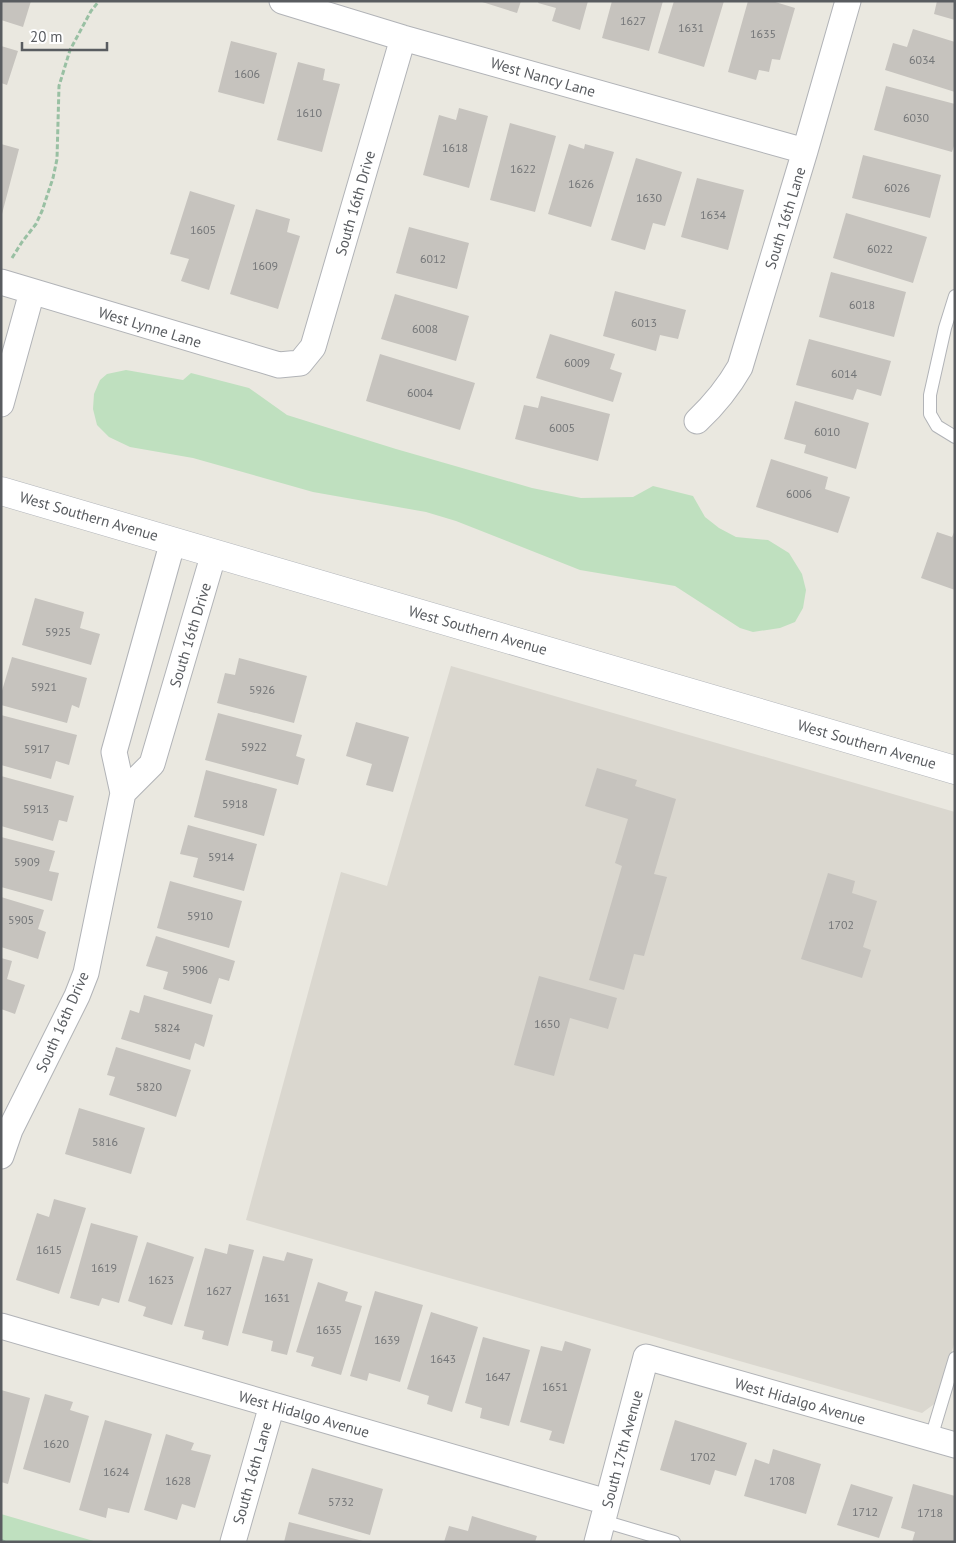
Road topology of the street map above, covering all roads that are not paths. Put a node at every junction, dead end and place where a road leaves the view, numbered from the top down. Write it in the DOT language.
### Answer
graph roads {
  1 [pos="282,1"];
  2 [pos="848,1"];
  3 [pos="403,38"];
  4 [pos="805,151"];
  5 [pos="5,272"];
  6 [pos="32,292"];
  7 [pos="955,296"];
  8 [pos="300,364"];
  9 [pos="1,404"];
  10 [pos="697,421"];
  11 [pos="955,438"];
  12 [pos="1,491"];
  13 [pos="173,541"];
  14 [pos="214,553"];
  15 [pos="130,687"];
  16 [pos="171,698"];
  17 [pos="955,770"];
  18 [pos="123,793"];
  19 [pos="1,1156"];
  20 [pos="1,1326"];
  21 [pos="646,1356"];
  22 [pos="955,1358"];
  23 [pos="272,1405"];
  24 [pos="931,1438"];
  25 [pos="955,1444"];
  26 [pos="602,1522"];
  27 [pos="233,1542"];
  28 [pos="674,1542"];
  1 -- 3 [label="street, West Nancy Lane"];
  2 -- 4 [label="street, South 16th Lane"];
  3 -- 4 [label="street, West Nancy Lane"];
  3 -- 8 [label="street, South 16th Drive"];
  4 -- 10 [label="street, South 16th Lane"];
  5 -- 6 [label="street, West Lynne Lane"];
  6 -- 8 [label="street, West Lynne Lane"];
  6 -- 9 [label="street"];
  7 -- 11 [label="lane"];
  12 -- 13 [label="main road, West Southern Avenue"];
  13 -- 14 [label="main road, West Southern Avenue"];
  13 -- 15 [label="street, South 16th Drive"];
  14 -- 16 [label="street, South 16th Drive"];
  14 -- 17 [label="main road, West Southern Avenue"];
  15 -- 16 [label="street"];
  15 -- 18 [label="street, South 16th Drive"];
  16 -- 18 [label="street, South 16th Drive"];
  18 -- 19 [label="street, South 16th Drive"];
  20 -- 23 [label="street, West Hidalgo Avenue"];
  21 -- 24 [label="street, West Hidalgo Avenue"];
  21 -- 26 [label="street, South 17th Avenue"];
  22 -- 24 [label="lane"];
  23 -- 26 [label="street, West Hidalgo Avenue"];
  23 -- 27 [label="street, South 16th Lane"];
  24 -- 25 [label="street, West Hidalgo Avenue"];
  26 -- 28 [label="lane"];
}
